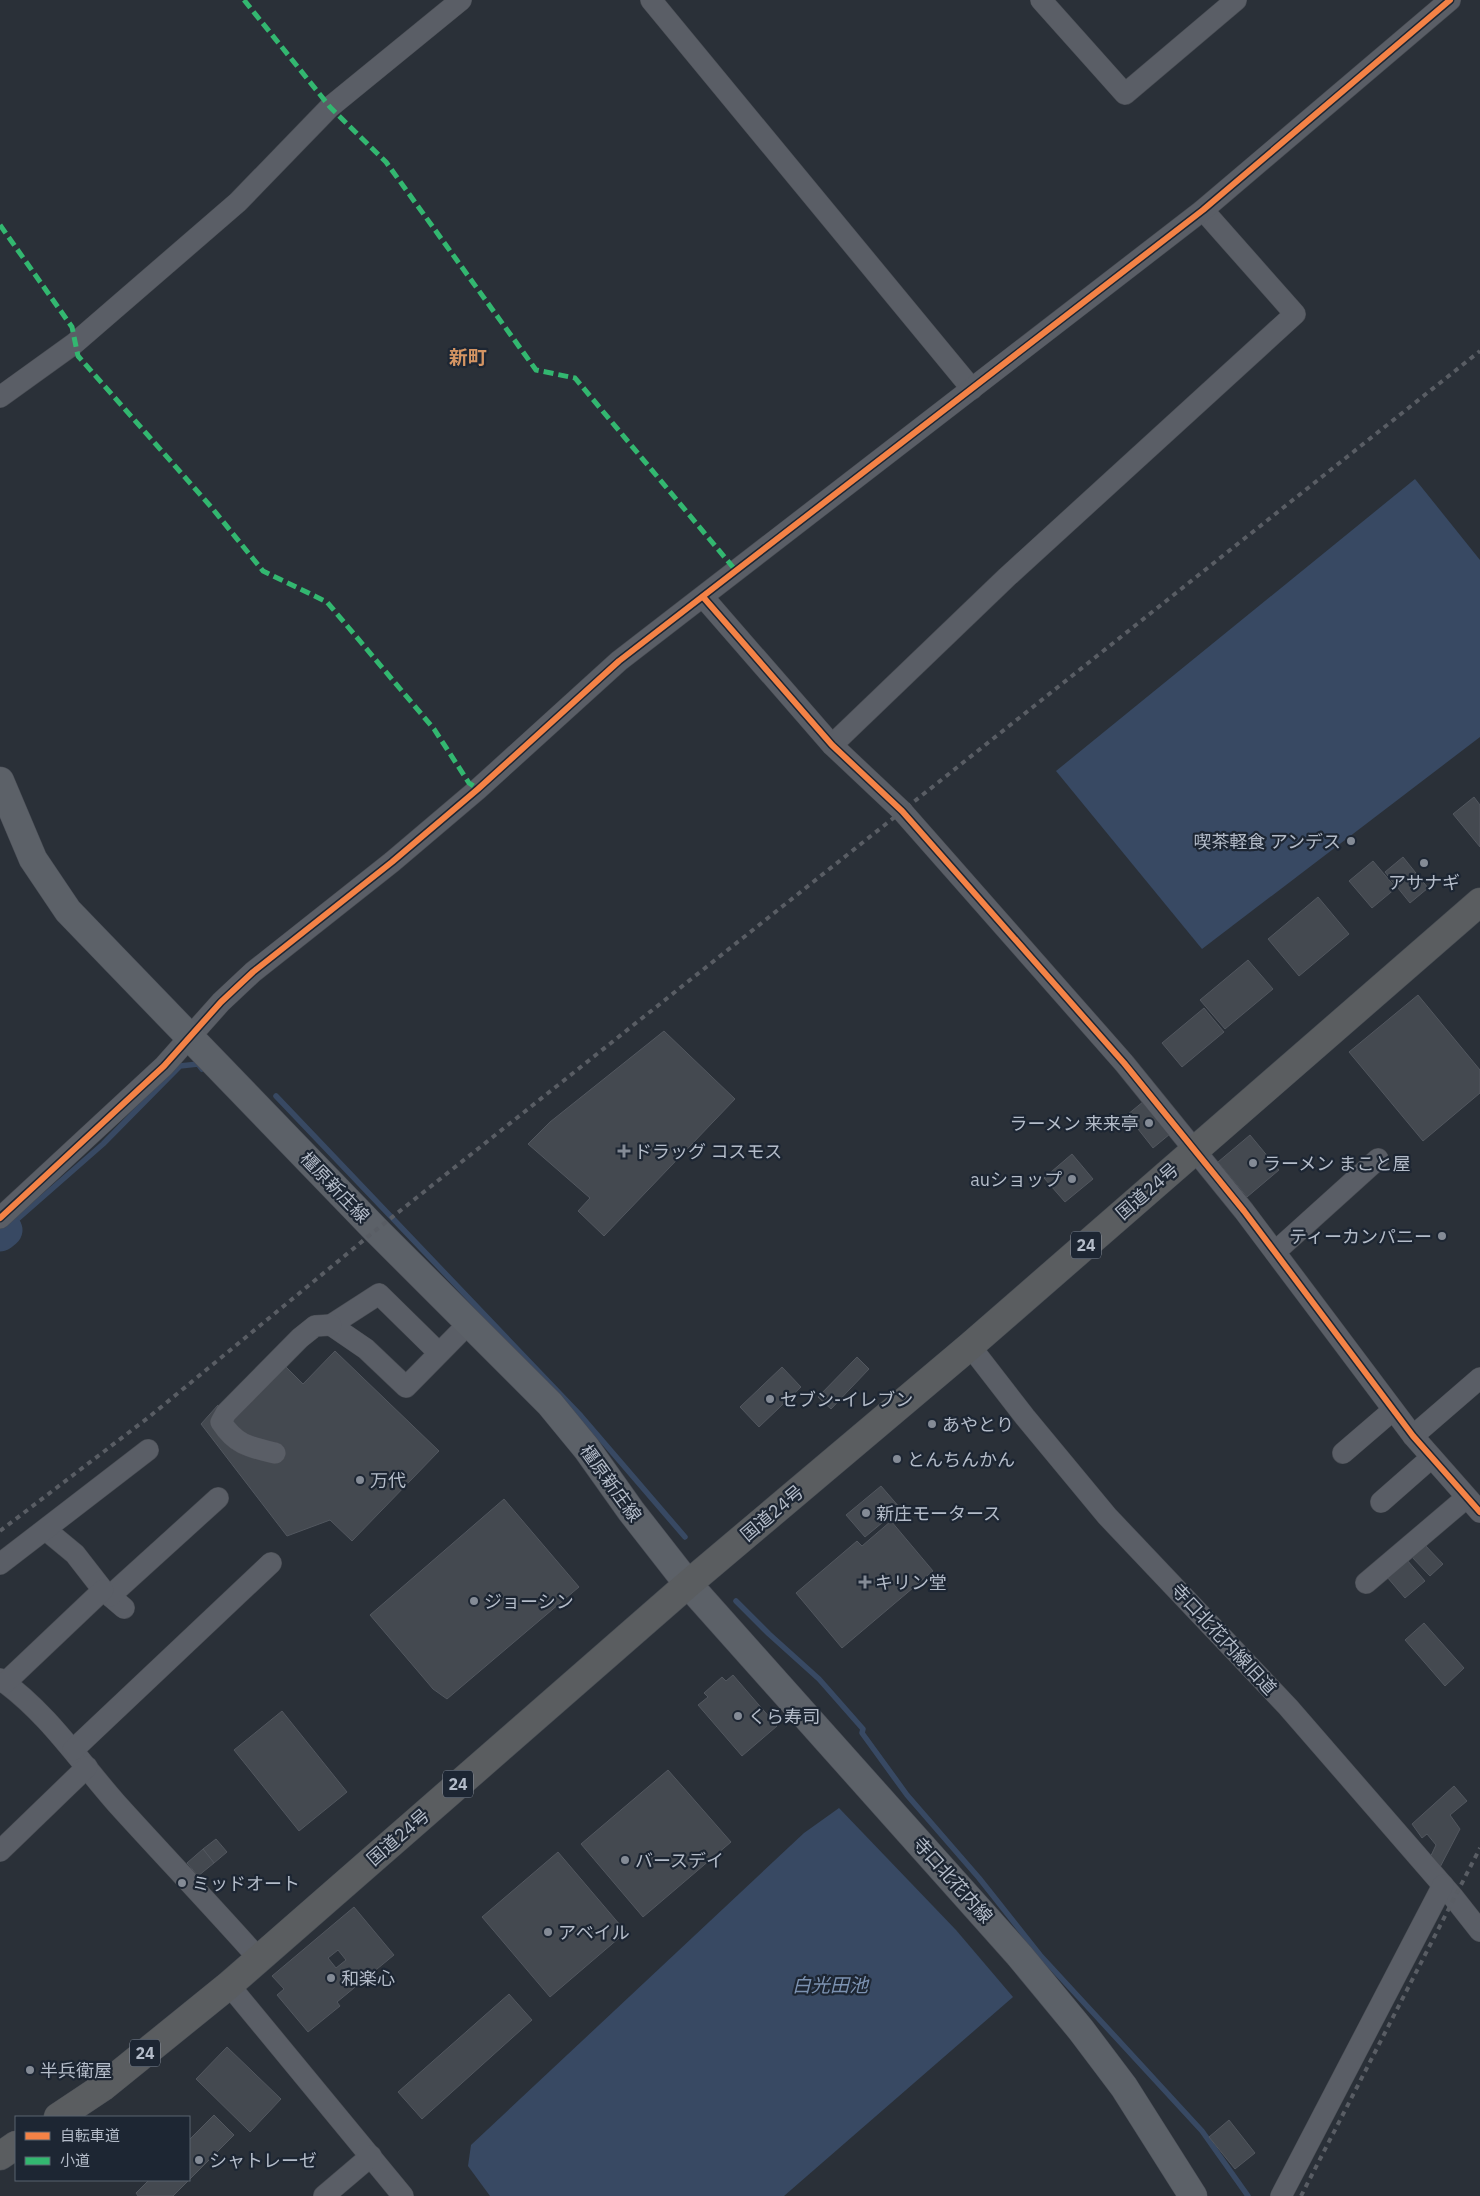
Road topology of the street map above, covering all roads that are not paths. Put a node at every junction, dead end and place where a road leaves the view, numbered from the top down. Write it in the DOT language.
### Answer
graph roads {
  1 [pos="461,0"];
  2 [pos="651,0"];
  3 [pos="1236,0"];
  4 [pos="1450,0"];
  5 [pos="1048,3"];
  6 [pos="1203,210"];
  7 [pos="972,389"];
  8 [pos="0,397"];
  9 [pos="704,598"];
  10 [pos="832,745"];
  11 [pos="0,781"];
  12 [pos="1480,902"];
  13 [pos="191,1037"];
  14 [pos="1196,1149"];
  15 [pos="1378,1159"];
  16 [pos="0,1218"];
  17 [pos="1275,1252"];
  18 [pos="470,1322"];
  19 [pos="331,1325"];
  20 [pos="970,1346"];
  21 [pos="439,1354"];
  22 [pos="1480,1378"];
  23 [pos="1393,1410"];
  24 [pos="1413,1436"];
  25 [pos="148,1450"];
  26 [pos="275,1453"];
  27 [pos="1343,1453"];
  28 [pos="1432,1458"];
  29 [pos="218,1498"];
  30 [pos="1381,1502"];
  31 [pos="1473,1505"];
  32 [pos="46,1530"];
  33 [pos="271,1563"];
  34 [pos="0,1564"];
  35 [pos="1366,1583"];
  36 [pos="688,1584"];
  37 [pos="112,1598"];
  38 [pos="2,1681"];
  39 [pos="74,1750"];
  40 [pos="87,1768"];
  41 [pos="0,1851"];
  42 [pos="1443,1885"];
  43 [pos="1480,1931"];
  44 [pos="259,1959"];
  45 [pos="229,1985"];
  46 [pos="60,2116"];
  47 [pos="15,2146"];
  48 [pos="0,2156"];
  49 [pos="371,2156"];
  50 [pos="324,2196"];
  51 [pos="404,2196"];
  52 [pos="1193,2196"];
  53 [pos="1281,2196"];
  1 -- 8 [label="street"];
  2 -- 7 [label="street"];
  3 -- 5 [label="street"];
  4 -- 6 [label="street"];
  6 -- 7 [label="street"];
  6 -- 10 [label="street"];
  7 -- 9 [label="street"];
  9 -- 10 [label="street"];
  9 -- 13 [label="street"];
  10 -- 14 [label="street"];
  11 -- 13 [label="main road, 橿原新庄線"];
  12 -- 14 [label="highway, 国道24号 / 24"];
  13 -- 16 [label="street"];
  13 -- 18 [label="main road, 橿原新庄線"];
  14 -- 17 [label="street"];
  14 -- 20 [label="highway, 国道24号 / 24"];
  15 -- 17 [label="street"];
  17 -- 23 [label="street"];
  18 -- 21 [label="street"];
  18 -- 36 [label="main road, 橿原新庄線"];
  19 -- 21 [label="street"];
  19 -- 21 [label="street"];
  19 -- 26 [label="street"];
  20 -- 36 [label="highway, 国道24号 / 24"];
  20 -- 42 [label="street, 寺口北花内線旧道"];
  22 -- 24 [label="street"];
  23 -- 24 [label="street"];
  23 -- 27 [label="street"];
  24 -- 28 [label="street"];
  25 -- 32 [label="street"];
  28 -- 30 [label="street"];
  28 -- 31 [label="street"];
  29 -- 37 [label="street"];
  31 -- 35 [label="street"];
  32 -- 34 [label="street"];
  32 -- 37 [label="street"];
  33 -- 39 [label="street"];
  36 -- 44 [label="highway, 国道24号 / 24"];
  36 -- 52 [label="main road, 寺口北花内線"];
  37 -- 38 [label="street"];
  38 -- 39 [label="street"];
  39 -- 40 [label="street"];
  40 -- 41 [label="street"];
  40 -- 44 [label="street"];
  42 -- 43 [label="street, 寺口北花内線旧道"];
  42 -- 53 [label="street"];
  44 -- 45 [label="highway, 国道24号 / 24"];
  45 -- 46 [label="highway, 国道24号 / 24"];
  45 -- 49 [label="street"];
  47 -- 48 [label="highway"];
  49 -- 50 [label="street"];
  49 -- 51 [label="street"];
}
